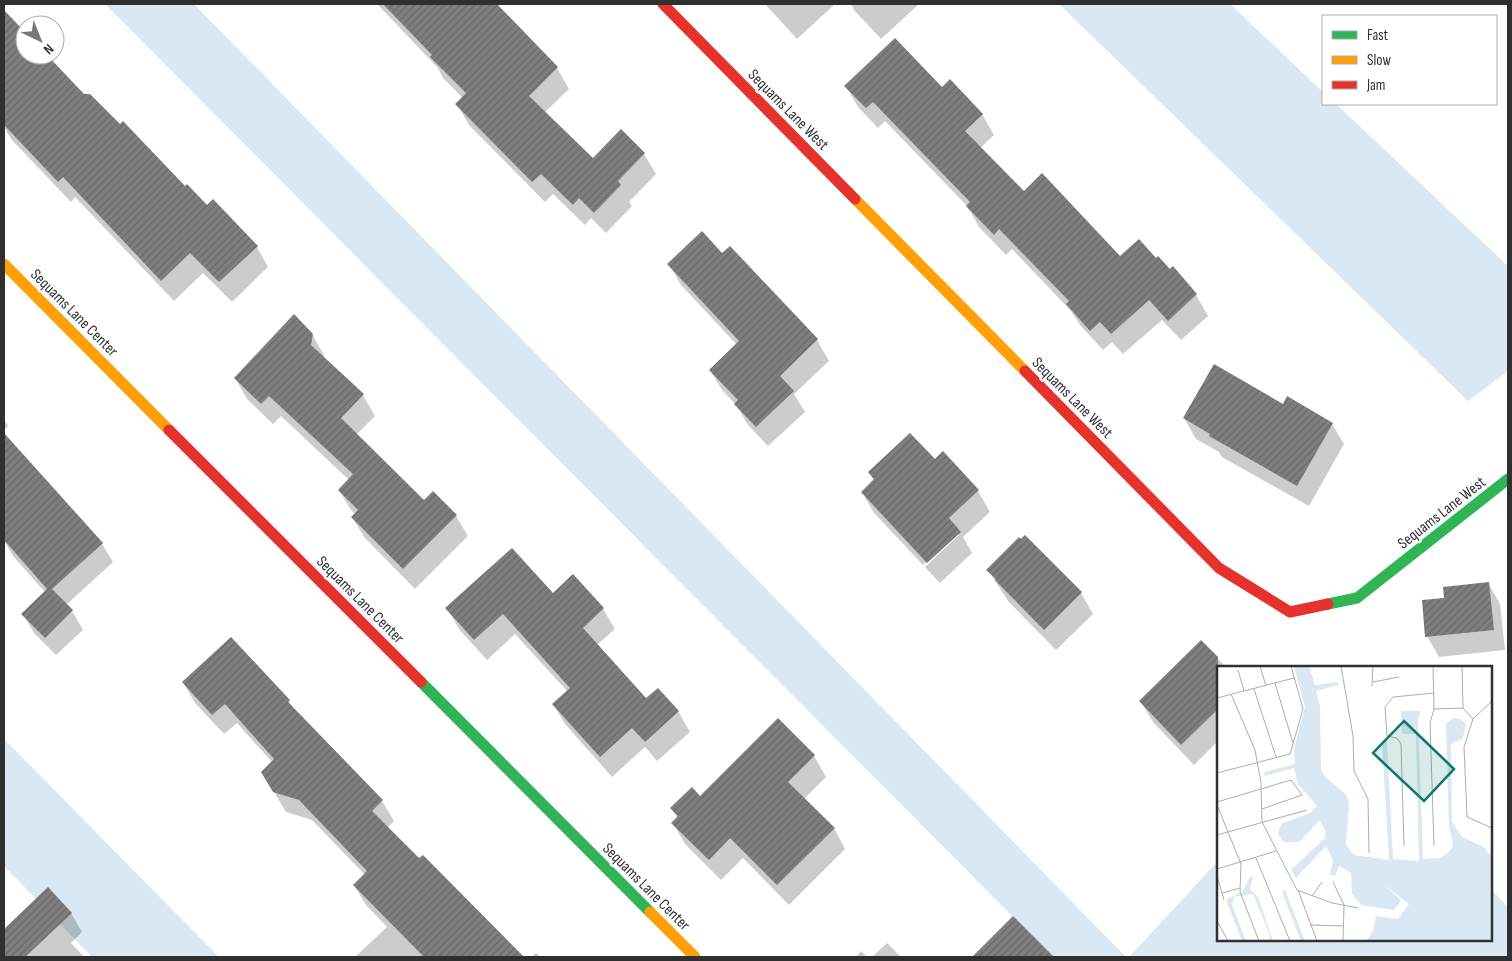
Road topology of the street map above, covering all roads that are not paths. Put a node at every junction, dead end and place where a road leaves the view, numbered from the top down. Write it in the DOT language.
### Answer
graph roads {
  1 [pos="663,4"];
  2 [pos="4,264"];
  3 [pos="1508,479"];
  4 [pos="695,957"];
  1 -- 3 [label="street, Sequams Lane West"];
  2 -- 4 [label="street, Sequams Lane Center"];
}
